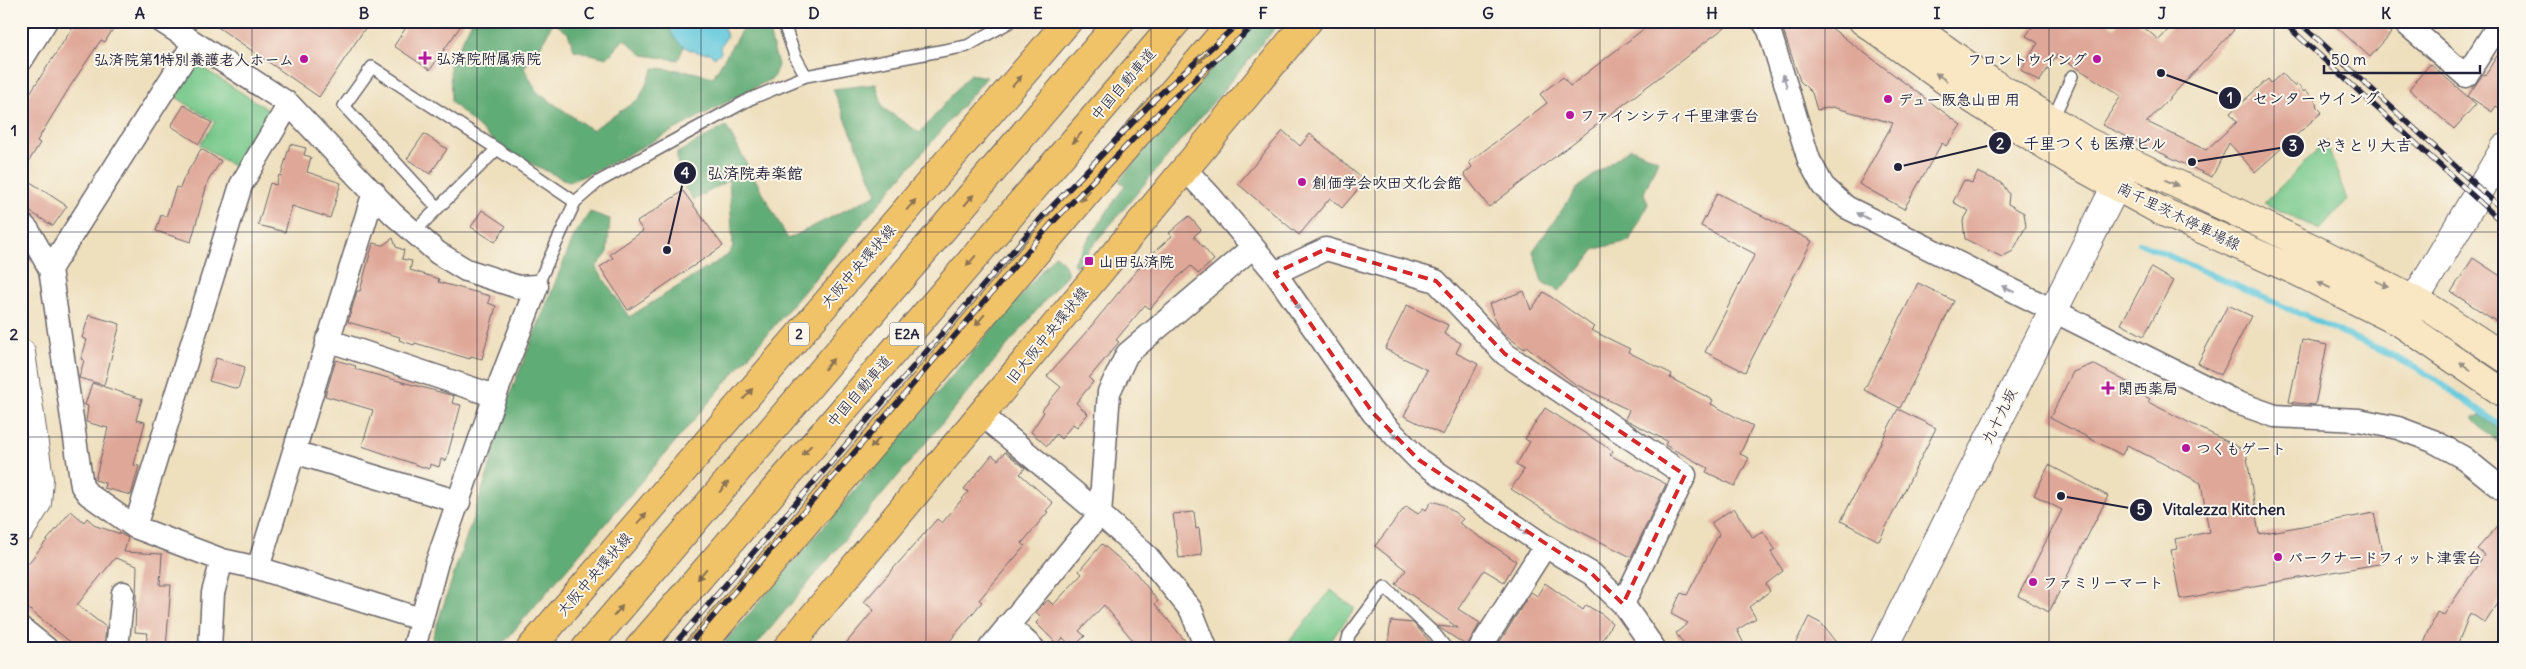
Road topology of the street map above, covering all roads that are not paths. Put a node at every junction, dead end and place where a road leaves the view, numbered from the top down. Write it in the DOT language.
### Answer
graph roads {
  1 [pos="46,21"];
  2 [pos="161,21"];
  3 [pos="802,21"];
  4 [pos="1068,21"];
  5 [pos="1120,21"];
  6 [pos="1177,21"];
  7 [pos="1233,21"];
  8 [pos="1308,21"];
  9 [pos="1763,21"];
  10 [pos="1863,21"];
  11 [pos="2403,21"];
  12 [pos="2501,21"];
  13 [pos="1010,22"];
  14 [pos="784,23"];
  15 [pos="1899,27"];
  16 [pos="194,42"];
  17 [pos="21,61"];
  18 [pos="806,76"];
  19 [pos="2072,76"];
  20 [pos="289,104"];
  21 [pos="2052,120"];
  22 [pos="2505,148"];
  23 [pos="497,149"];
  24 [pos="1184,170"];
  25 [pos="2122,174"];
  26 [pos="374,192"];
  27 [pos="575,202"];
  28 [pos="437,207"];
  29 [pos="21,223"];
  30 [pos="413,233"];
  31 [pos="1253,247"];
  32 [pos="50,269"];
  33 [pos="1275,273"];
  34 [pos="537,286"];
  35 [pos="2415,301"];
  36 [pos="2052,311"];
  37 [pos="2401,324"];
  38 [pos="327,340"];
  39 [pos="21,353"];
  40 [pos="2505,358"];
  41 [pos="2505,394"];
  42 [pos="495,396"];
  43 [pos="982,415"];
  44 [pos="294,452"];
  45 [pos="2505,491"];
  46 [pos="458,502"];
  47 [pos="1100,514"];
  48 [pos="134,527"];
  49 [pos="21,528"];
  50 [pos="1545,546"];
  51 [pos="222,560"];
  52 [pos="258,568"];
  53 [pos="123,592"];
  54 [pos="1623,604"];
  55 [pos="420,619"];
  56 [pos="1008,625"];
  57 [pos="21,628"];
  58 [pos="46,648"];
  59 [pos="117,648"];
  60 [pos="210,648"];
  61 [pos="414,648"];
  62 [pos="531,648"];
  63 [pos="586,648"];
  64 [pos="639,648"];
  65 [pos="699,648"];
  66 [pos="787,648"];
  67 [pos="990,648"];
  68 [pos="1033,648"];
  69 [pos="1206,648"];
  70 [pos="1346,648"];
  71 [pos="1446,648"];
  72 [pos="1480,648"];
  73 [pos="1654,648"];
  74 [pos="1884,648"];
  1 -- 17 [label="street"];
  2 -- 16 [label="street"];
  3 -- 14 [label="lane"];
  62 -- 4 [label="main road, 大阪中央環状線 / 2, one-way"];
  63 -- 5 [label="main road, E2A, one-way"];
  6 -- 64 [label="main road, 中国自動車道 / E2A, one-way"];
  7 -- 65 [label="main road, one-way"];
  8 -- 24 [label="main road, 旧大阪中央環状線"];
  36 -- 9 [label="street, one-way"];
  10 -- 15 [label="main road, 南千里茨木停車場線"];
  11 -- 12 [label="street"];
  13 -- 18 [label="lane"];
  14 -- 18 [label="lane"];
  15 -- 21 [label="main road, 南千里茨木停車場線"];
  25 -- 15 [label="main road, 南千里茨木停車場線, one-way"];
  16 -- 20 [label="street"];
  16 -- 32 [label="street"];
  18 -- 27 [label="lane"];
  19 -- 21 [label="lane"];
  20 -- 26 [label="street"];
  20 -- 48 [label="street"];
  21 -- 25 [label="main road, 南千里茨木停車場線"];
  22 -- 35 [label="street"];
  23 -- 27 [label="lane"];
  23 -- 28 [label="lane"];
  23 -- 28 [label="lane"];
  24 -- 31 [label="street"];
  24 -- 43 [label="main road, 旧大阪中央環状線"];
  25 -- 35 [label="main road, 南千里茨木停車場線, one-way"];
  25 -- 36 [label="street, 九十九坂"];
  37 -- 25 [label="main road, 南千里茨木停車場線, one-way"];
  26 -- 30 [label="street"];
  26 -- 38 [label="street"];
  27 -- 34 [label="lane"];
  28 -- 30 [label="lane"];
  29 -- 32 [label="street"];
  30 -- 34 [label="street"];
  31 -- 33 [label="street"];
  31 -- 47 [label="street"];
  32 -- 48 [label="street"];
  33 -- 50 [label="street, one-way"];
  33 -- 54 [label="street"];
  34 -- 42 [label="street"];
  35 -- 37 [label="street"];
  35 -- 40 [label="main road, 南千里茨木停車場線"];
  36 -- 45 [label="street"];
  36 -- 74 [label="street, 九十九坂"];
  41 -- 37 [label="main road, 南千里茨木停車場線, one-way"];
  38 -- 42 [label="street"];
  38 -- 44 [label="street"];
  39 -- 49 [label="street"];
  42 -- 46 [label="street"];
  43 -- 47 [label="street"];
  43 -- 66 [label="main road, 旧大阪中央環状線"];
  44 -- 46 [label="street"];
  44 -- 52 [label="street"];
  46 -- 55 [label="street"];
  47 -- 56 [label="street"];
  47 -- 69 [label="street"];
  48 -- 51 [label="street"];
  50 -- 54 [label="street"];
  50 -- 72 [label="street"];
  51 -- 52 [label="street"];
  51 -- 60 [label="street"];
  52 -- 55 [label="street"];
  53 -- 59 [label="street"];
  54 -- 73 [label="street"];
  55 -- 61 [label="street"];
  56 -- 67 [label="street"];
  56 -- 68 [label="street"];
  57 -- 58 [label="street"];
  70 -- 71 [label="lane"];
}
